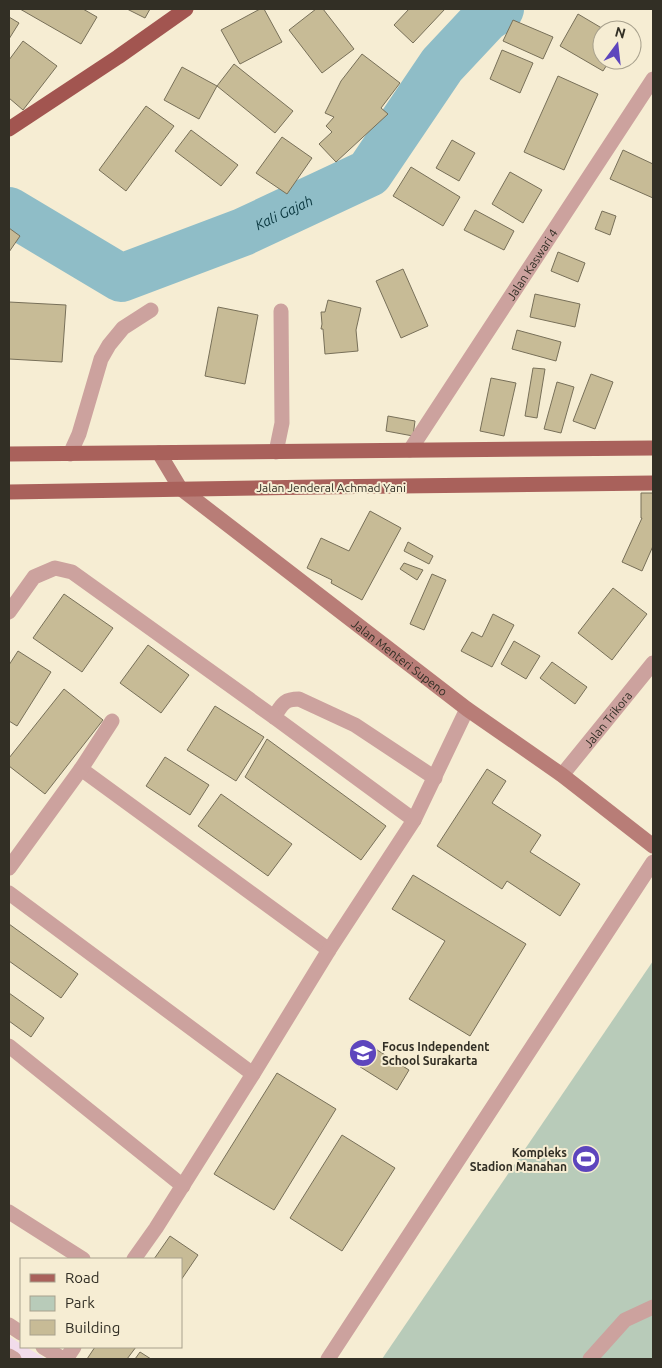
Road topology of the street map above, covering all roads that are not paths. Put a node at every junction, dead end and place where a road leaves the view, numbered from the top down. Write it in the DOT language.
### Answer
graph roads {
  1 [pos="186,9"];
  2 [pos="653,79"];
  3 [pos="9,129"];
  4 [pos="150,310"];
  5 [pos="281,311"];
  6 [pos="653,448"];
  7 [pos="410,450"];
  8 [pos="276,452"];
  9 [pos="159,453"];
  10 [pos="9,454"];
  11 [pos="70,454"];
  12 [pos="653,482"];
  13 [pos="180,488"];
  14 [pos="9,492"];
  15 [pos="9,612"];
  16 [pos="653,662"];
  17 [pos="467,709"];
  18 [pos="274,717"];
  19 [pos="112,720"];
  20 [pos="81,769"];
  21 [pos="562,776"];
  22 [pos="435,778"];
  23 [pos="414,820"];
  24 [pos="653,846"];
  25 [pos="653,862"];
  26 [pos="9,868"];
  27 [pos="9,893"];
  28 [pos="328,950"];
  29 [pos="9,1046"];
  30 [pos="253,1074"];
  31 [pos="183,1186"];
  32 [pos="9,1212"];
  33 [pos="81,1258"];
  34 [pos="135,1258"];
  35 [pos="653,1307"];
  36 [pos="9,1324"];
  37 [pos="20,1332"];
  38 [pos="45,1348"];
  39 [pos="73,1348"];
  40 [pos="9,1356"];
  41 [pos="14,1359"];
  42 [pos="64,1359"];
  43 [pos="328,1359"];
  44 [pos="590,1359"];
  1 -- 3 [label="highway"];
  2 -- 7 [label="street, Jalan Kaswari 4"];
  4 -- 11 [label="street"];
  5 -- 8 [label="street"];
  6 -- 7 [label="main road"];
  7 -- 8 [label="main road"];
  8 -- 9 [label="main road"];
  9 -- 11 [label="main road"];
  9 -- 13 [label="main road, Jalan Menteri Supeno"];
  10 -- 11 [label="main road"];
  12 -- 13 [label="main road, Jalan Jenderal Achmad Yani"];
  13 -- 14 [label="main road, Jalan Jenderal Achmad Yani"];
  13 -- 17 [label="main road, Jalan Menteri Supeno"];
  15 -- 18 [label="street"];
  16 -- 21 [label="street, Jalan Trikora"];
  17 -- 21 [label="main road, Jalan Menteri Supeno"];
  17 -- 22 [label="street"];
  18 -- 22 [label="street"];
  18 -- 23 [label="street"];
  19 -- 20 [label="street"];
  20 -- 26 [label="street"];
  20 -- 28 [label="street"];
  21 -- 24 [label="main road, Jalan Menteri Supeno"];
  22 -- 23 [label="street"];
  23 -- 28 [label="street"];
  25 -- 43 [label="street"];
  27 -- 30 [label="street"];
  28 -- 30 [label="street"];
  29 -- 31 [label="street"];
  30 -- 31 [label="street"];
  31 -- 34 [label="street"];
  32 -- 33 [label="street"];
  35 -- 44 [label="street"];
  36 -- 37 [label="street"];
  38 -- 42 [label="street"];
  39 -- 42 [label="street"];
  40 -- 41 [label="street"];
}
